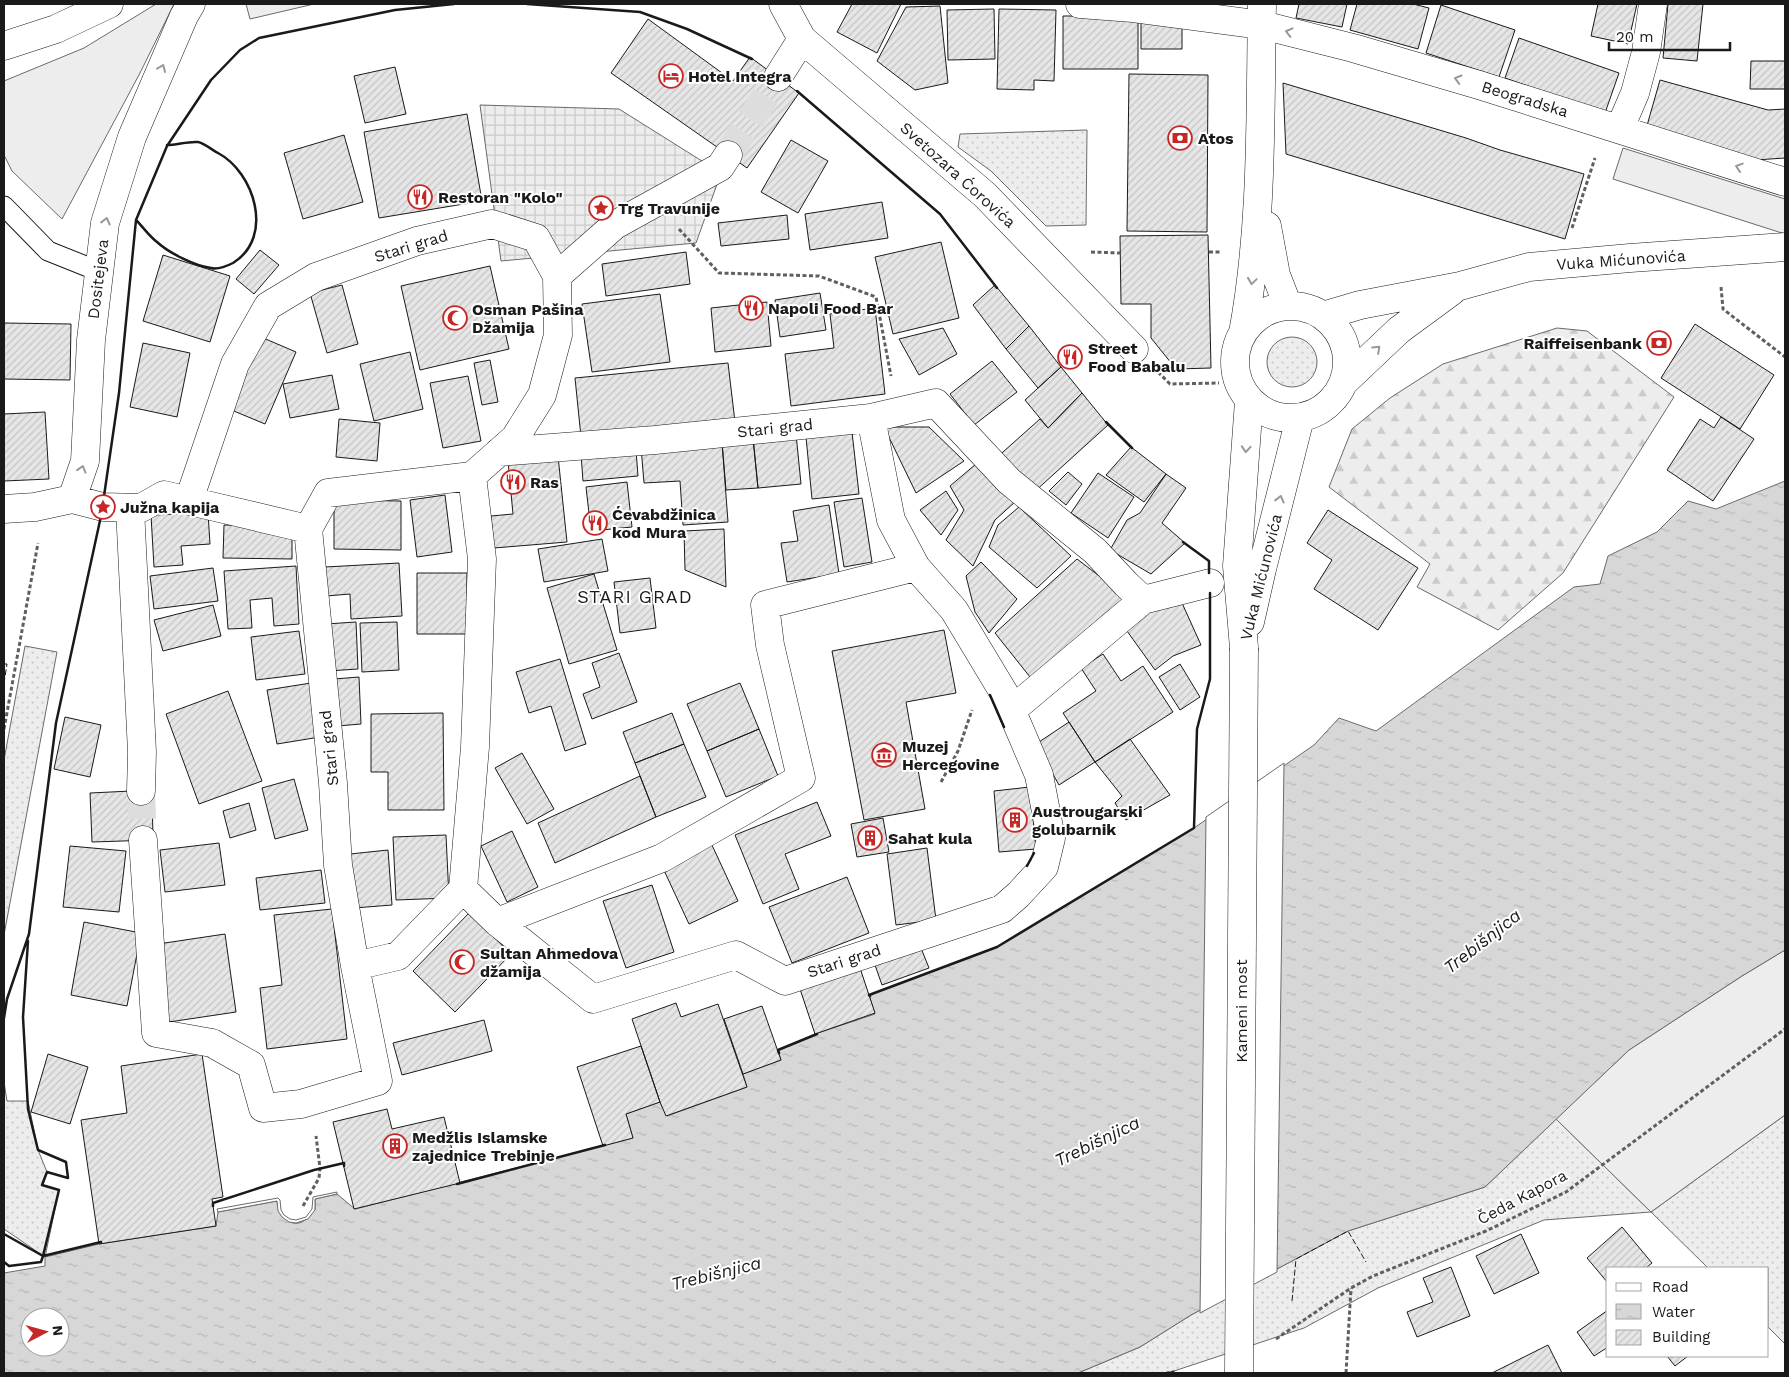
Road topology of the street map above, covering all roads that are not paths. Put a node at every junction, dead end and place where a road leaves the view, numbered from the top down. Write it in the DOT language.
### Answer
graph roads {
  1 [pos="109,4"];
  2 [pos="191,4"];
  3 [pos="783,4"];
  4 [pos="1080,4"];
  5 [pos="1654,4"];
  6 [pos="1262,14"];
  7 [pos="802,40"];
  8 [pos="4,46"];
  9 [pos="778,77"];
  10 [pos="1613,126"];
  11 [pos="728,155"];
  12 [pos="1259,162"];
  13 [pos="1785,182"];
  14 [pos="4,206"];
  15 [pos="1785,246"];
  16 [pos="98,271"];
  17 [pos="557,276"];
  18 [pos="1460,286"];
  19 [pos="1288,306"];
  20 [pos="1323,316"];
  21 [pos="1243,333"];
  22 [pos="1134,349"];
  23 [pos="1343,383"];
  24 [pos="1249,400"];
  25 [pos="879,416"];
  26 [pos="1300,418"];
  27 [pos="499,452"];
  28 [pos="472,476"];
  29 [pos="72,499"];
  30 [pos="190,500"];
  31 [pos="130,508"];
  32 [pos="4,509"];
  33 [pos="308,529"];
  34 [pos="916,567"];
  35 [pos="1210,582"];
  36 [pos="1142,600"];
  37 [pos="1244,648"];
  38 [pos="1012,710"];
  39 [pos="141,791"];
  40 [pos="143,840"];
  41 [pos="463,889"];
  42 [pos="497,922"];
  43 [pos="355,966"];
  44 [pos="1239,1373"];
  1 -- 8 [label="street"];
  16 -- 2 [label="street, Dositejeva, one-way"];
  3 -- 7 [label="street, Svetozara Ćorovića"];
  4 -- 6 [label="street, Beogradska"];
  5 -- 10 [label="street"];
  10 -- 6 [label="street, Beogradska, one-way"];
  6 -- 12 [label="street"];
  7 -- 9 [label="street"];
  7 -- 22 [label="street, Svetozara Ćorovića"];
  13 -- 10 [label="street, Beogradska, one-way"];
  11 -- 17 [label="street"];
  12 -- 19 [label="street"];
  12 -- 21 [label="street, one-way"];
  14 -- 16 [label="lane"];
  15 -- 18 [label="street, Vuka Mićunovića"];
  29 -- 16 [label="street, Dositejeva, one-way"];
  17 -- 27 [label="street, Stari grad"];
  17 -- 30 [label="street, Stari grad"];
  18 -- 20 [label="street, Vuka Mićunovića"];
  23 -- 18 [label="street, Vuka Mićunovića, one-way"];
  19 -- 20 [label="street"];
  19 -- 21 [label="street"];
  20 -- 23 [label="street"];
  21 -- 24 [label="street"];
  23 -- 26 [label="street"];
  24 -- 26 [label="street"];
  24 -- 37 [label="street, Vuka Mićunovića, one-way"];
  25 -- 27 [label="street, Stari grad"];
  25 -- 34 [label="street, Stari grad"];
  25 -- 36 [label="street, Stari grad"];
  37 -- 26 [label="street, Vuka Mićunovića, one-way"];
  27 -- 28 [label="street, Stari grad"];
  28 -- 33 [label="street"];
  28 -- 41 [label="street"];
  29 -- 31 [label="street"];
  29 -- 32 [label="street"];
  30 -- 31 [label="street"];
  30 -- 33 [label="street"];
  31 -- 39 [label="street"];
  33 -- 43 [label="street, Stari grad"];
  34 -- 38 [label="street, Stari grad"];
  34 -- 42 [label="street"];
  35 -- 36 [label="street"];
  36 -- 38 [label="street"];
  37 -- 44 [label="street, Kameni most, bridge"];
  38 -- 42 [label="street, Stari grad"];
  40 -- 43 [label="street, Stari grad"];
  41 -- 42 [label="street, Stari grad"];
  41 -- 43 [label="street"];
}
